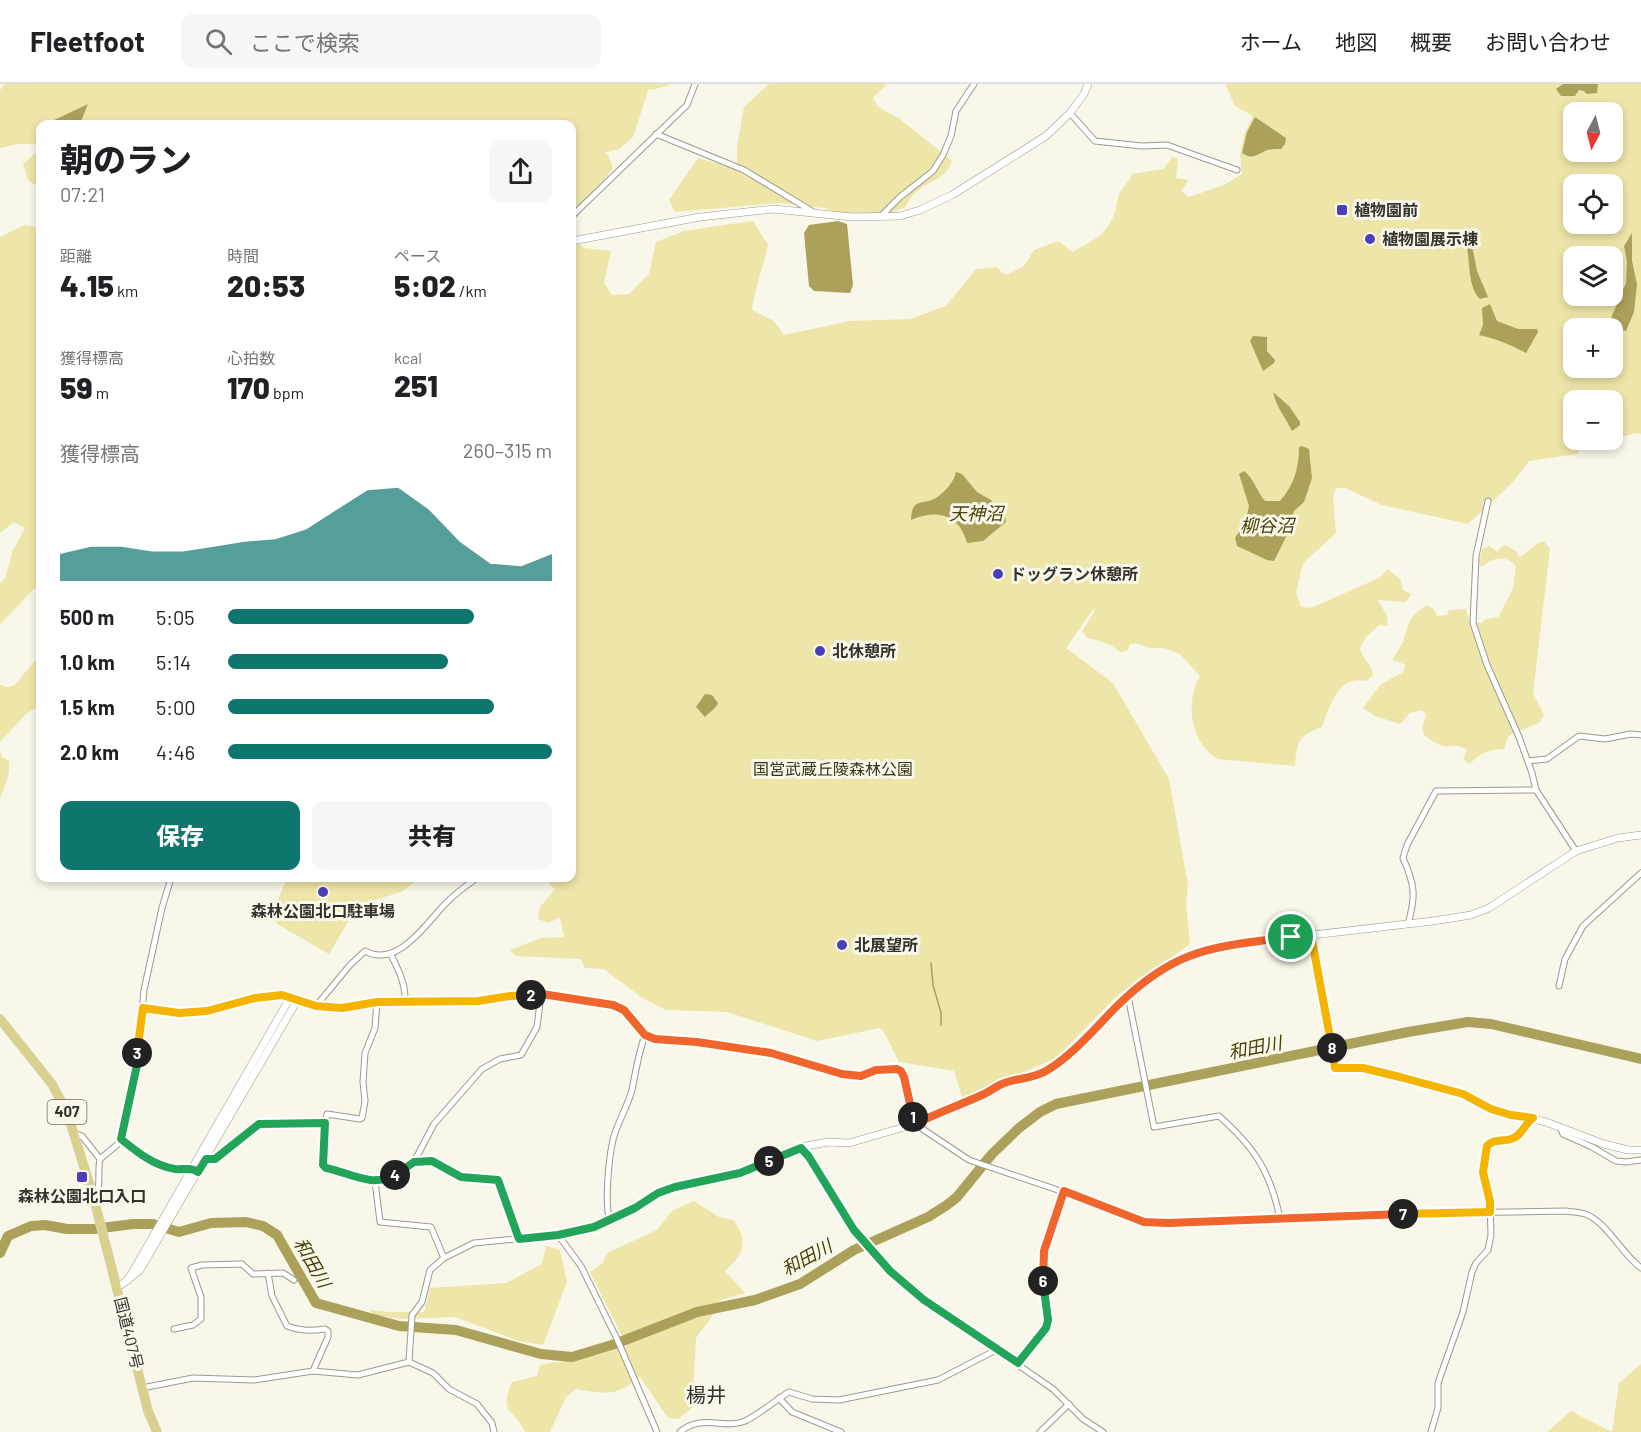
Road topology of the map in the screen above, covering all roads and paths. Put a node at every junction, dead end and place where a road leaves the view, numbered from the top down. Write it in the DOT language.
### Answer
graph roads {
  1 [pos="695,84"];
  2 [pos="974,84"];
  3 [pos="1088,84"];
  4 [pos="1070,113"];
  5 [pos="656,134"];
  6 [pos="1237,170"];
  7 [pos="576,212"];
  8 [pos="817,214"];
  9 [pos="881,216"];
  10 [pos="576,240"];
  11 [pos="1488,501"];
  12 [pos="1641,735"];
  13 [pos="1528,761"];
  14 [pos="1536,790"];
  15 [pos="1641,835"];
  16 [pos="1576,851"];
  17 [pos="1641,873"];
  18 [pos="170,882"];
  19 [pos="472,882"];
  20 [pos="1408,924"];
  21 [pos="1311,935"];
  22 [pos="391,955"];
  23 [pos="1559,986"];
  24 [pos="542,994"];
  25 [pos="1128,996"];
  26 [pos="294,997"];
  27 [pos="377,1002"];
  28 [pos="405,1003"];
  29 [pos="316,1006"];
  30 [pos="143,1008"];
  31 [pos="0,1019"];
  32 [pos="645,1035"];
  33 [pos="1363,1068"];
  34 [pos="1533,1118"];
  35 [pos="325,1123"];
  36 [pos="915,1124"];
  37 [pos="1560,1127"];
  38 [pos="74,1133"];
  39 [pos="121,1139"];
  40 [pos="801,1148"];
  41 [pos="1641,1150"];
  42 [pos="100,1158"];
  43 [pos="206,1159"];
  44 [pos="1641,1160"];
  45 [pos="414,1162"];
  46 [pos="196,1170"];
  47 [pos="375,1181"];
  48 [pos="1064,1191"];
  49 [pos="94,1199"];
  50 [pos="1490,1212"];
  51 [pos="1280,1218"];
  52 [pos="610,1220"];
  53 [pos="558,1235"];
  54 [pos="519,1239"];
  55 [pos="444,1258"];
  56 [pos="1641,1268"];
  57 [pos="268,1273"];
  58 [pos="294,1280"];
  59 [pos="117,1288"];
  60 [pos="174,1329"];
  61 [pos="996,1350"];
  62 [pos="409,1362"];
  63 [pos="1018,1363"];
  64 [pos="313,1371"];
  65 [pos="142,1388"];
  66 [pos="779,1398"];
  67 [pos="1069,1404"];
  68 [pos="157,1432"];
  69 [pos="494,1432"];
  70 [pos="657,1432"];
  71 [pos="680,1432"];
  72 [pos="841,1432"];
  73 [pos="1040,1432"];
  74 [pos="1102,1432"];
  75 [pos="1431,1432"];
  1 -- 5 [label="street"];
  2 -- 9 [label="street"];
  3 -- 4 [label="street"];
  4 -- 6 [label="street"];
  4 -- 9 [label="street"];
  5 -- 7 [label="street"];
  5 -- 8 [label="street"];
  8 -- 9 [label="street"];
  8 -- 10 [label="street"];
  11 -- 13 [label="street"];
  12 -- 13 [label="street"];
  13 -- 14 [label="street"];
  14 -- 16 [label="street"];
  14 -- 20 [label="street"];
  15 -- 16 [label="street"];
  16 -- 20 [label="street"];
  17 -- 23 [label="street"];
  18 -- 30 [label="street"];
  19 -- 22 [label="street"];
  20 -- 21 [label="street"];
  21 -- 25 [label="street"];
  21 -- 33 [label="street"];
  22 -- 28 [label="street"];
  22 -- 29 [label="street"];
  24 -- 28 [label="street"];
  24 -- 32 [label="street"];
  24 -- 45 [label="street"];
  25 -- 36 [label="street"];
  25 -- 51 [label="street"];
  26 -- 29 [label="street"];
  26 -- 30 [label="street"];
  26 -- 43 [label="street"];
  26 -- 46 [label="street"];
  27 -- 28 [label="street"];
  27 -- 29 [label="street"];
  27 -- 35 [label="street"];
  30 -- 39 [label="street"];
  31 -- 38 [label="highway, 407"];
  32 -- 36 [label="street"];
  32 -- 52 [label="street"];
  33 -- 34 [label="street"];
  34 -- 37 [label="street"];
  34 -- 50 [label="street"];
  35 -- 43 [label="street"];
  35 -- 47 [label="street"];
  36 -- 40 [label="street"];
  36 -- 48 [label="street"];
  37 -- 41 [label="street"];
  37 -- 44 [label="street"];
  38 -- 42 [label="street"];
  38 -- 49 [label="highway, 407"];
  39 -- 42 [label="street"];
  39 -- 46 [label="street"];
  40 -- 52 [label="street"];
  40 -- 61 [label="street"];
  42 -- 49 [label="street"];
  43 -- 46 [label="street"];
  45 -- 47 [label="street"];
  45 -- 54 [label="street"];
  46 -- 59 [label="street"];
  47 -- 55 [label="street"];
  48 -- 51 [label="street"];
  48 -- 63 [label="street"];
  49 -- 59 [label="highway, 国道407号 / 407"];
  50 -- 51 [label="street"];
  50 -- 56 [label="street"];
  50 -- 75 [label="street"];
  52 -- 53 [label="street"];
  53 -- 54 [label="street"];
  53 -- 70 [label="street"];
  54 -- 55 [label="street"];
  55 -- 62 [label="street"];
  57 -- 58 [label="street"];
  57 -- 60 [label="street"];
  57 -- 64 [label="street"];
  59 -- 65 [label="highway, 国道407号 / 407"];
  61 -- 63 [label="street"];
  61 -- 66 [label="street"];
  62 -- 64 [label="street"];
  62 -- 69 [label="street"];
  63 -- 67 [label="street"];
  64 -- 65 [label="street"];
  65 -- 68 [label="highway, 国道407号 / 407"];
  66 -- 71 [label="street"];
  66 -- 72 [label="street"];
  67 -- 73 [label="street"];
  67 -- 74 [label="street"];
}
